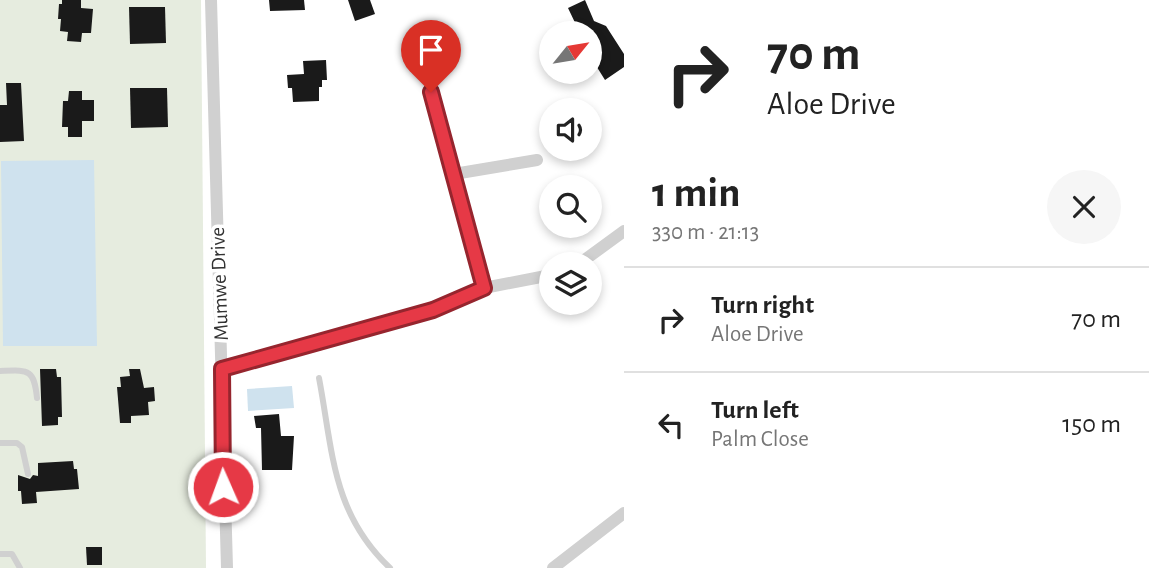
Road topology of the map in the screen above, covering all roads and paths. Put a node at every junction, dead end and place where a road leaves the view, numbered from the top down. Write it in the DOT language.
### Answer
graph roads {
  1 [pos="211,0"];
  2 [pos="431,92"];
  3 [pos="537,160"];
  4 [pos="454,174"];
  5 [pos="624,231"];
  6 [pos="595,252"];
  7 [pos="539,277"];
  8 [pos="484,288"];
  9 [pos="222,369"];
  10 [pos="0,371"];
  11 [pos="319,378"];
  12 [pos="37,398"];
  13 [pos="0,443"];
  14 [pos="28,474"];
  15 [pos="624,513"];
  16 [pos="0,554"];
  17 [pos="20,568"];
  18 [pos="227,568"];
  19 [pos="390,568"];
  20 [pos="553,568"];
  1 -- 9 [label="street, Mumwe Drive"];
  2 -- 4 [label="street"];
  3 -- 4 [label="street"];
  4 -- 8 [label="street"];
  5 -- 6 [label="street"];
  7 -- 8 [label="street"];
  8 -- 9 [label="street"];
  9 -- 18 [label="street, Mumwe Drive"];
  10 -- 12 [label="lane"];
  11 -- 19 [label="lane"];
  13 -- 14 [label="lane"];
  15 -- 20 [label="street"];
  16 -- 17 [label="lane"];
}
